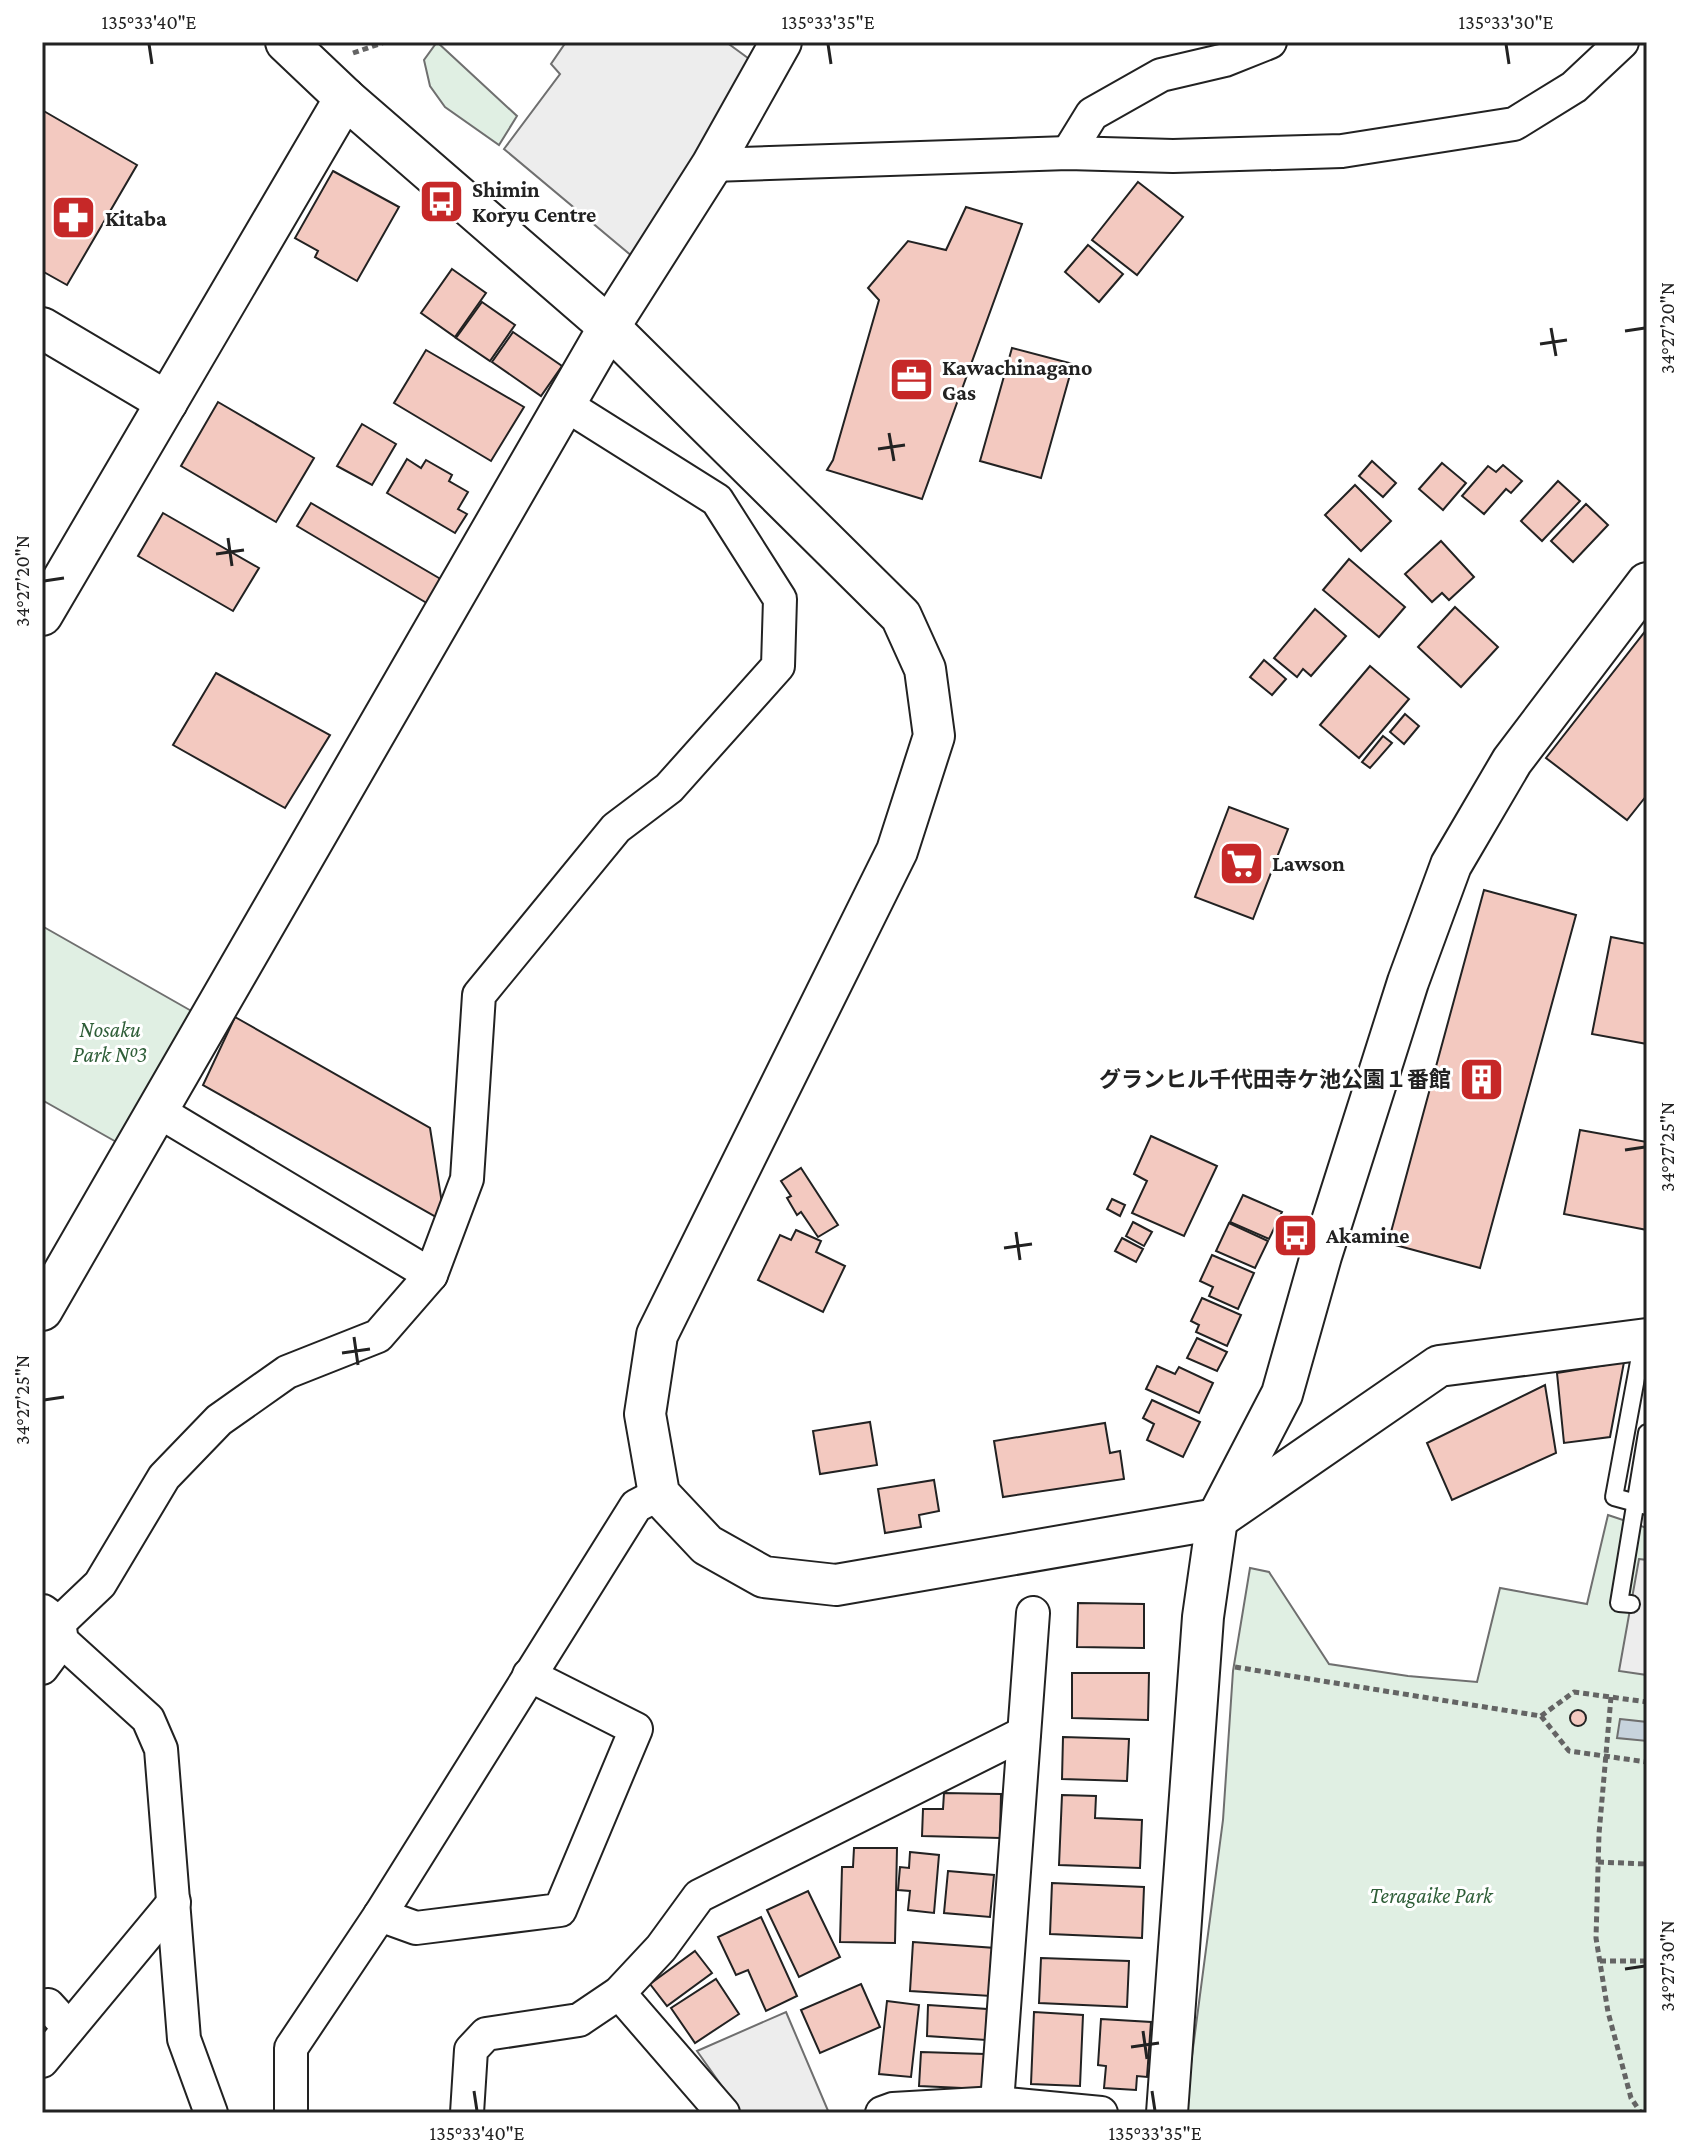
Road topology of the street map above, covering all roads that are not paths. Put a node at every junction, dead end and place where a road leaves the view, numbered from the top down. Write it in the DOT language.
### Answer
graph roads {
  1 [pos="286,42"];
  2 [pos="781,42"];
  3 [pos="1270,42"];
  4 [pos="1622,42"];
  5 [pos="345,98"];
  6 [pos="1068,153"];
  7 [pos="712,165"];
  8 [pos="609,327"];
  9 [pos="42,328"];
  10 [pos="167,402"];
  11 [pos="566,405"];
  12 [pos="1647,583"];
  13 [pos="42,615"];
  14 [pos="158,1111"];
  15 [pos="431,1275"];
  16 [pos="42,1310"];
  17 [pos="1645,1338"];
  18 [pos="1647,1433"];
  19 [pos="659,1494"];
  20 [pos="1641,1504"];
  21 [pos="1217,1519"];
  22 [pos="1631,1604"];
  23 [pos="1033,1613"];
  24 [pos="55,1625"];
  25 [pos="42,1668"];
  26 [pos="529,1675"];
  27 [pos="1024,1733"];
  28 [pos="174,1902"];
  29 [pos="380,1915"];
  30 [pos="619,1993"];
  31 [pos="42,2061"];
  32 [pos="997,2103"];
  33 [pos="211,2113"];
  34 [pos="291,2113"];
  35 [pos="467,2113"];
  36 [pos="723,2113"];
  37 [pos="882,2113"];
  38 [pos="1101,2113"];
  39 [pos="1167,2113"];
  1 -- 5 [label="street"];
  2 -- 7 [label="street"];
  3 -- 6 [label="street"];
  4 -- 6 [label="street"];
  5 -- 8 [label="street"];
  5 -- 10 [label="street"];
  6 -- 7 [label="street"];
  7 -- 8 [label="street"];
  8 -- 11 [label="street"];
  8 -- 19 [label="street"];
  9 -- 10 [label="street"];
  10 -- 13 [label="street"];
  11 -- 14 [label="street"];
  11 -- 15 [label="street"];
  12 -- 21 [label="street"];
  14 -- 15 [label="street"];
  14 -- 16 [label="street"];
  15 -- 24 [label="street"];
  17 -- 20 [label="lane"];
  17 -- 21 [label="street"];
  18 -- 20 [label="lane"];
  19 -- 21 [label="street"];
  19 -- 26 [label="street"];
  20 -- 22 [label="lane"];
  21 -- 39 [label="street"];
  23 -- 27 [label="street"];
  24 -- 25 [label="street"];
  24 -- 28 [label="street"];
  26 -- 29 [label="street"];
  26 -- 29 [label="street"];
  27 -- 30 [label="street"];
  27 -- 32 [label="street"];
  28 -- 31 [label="street"];
  28 -- 33 [label="street"];
  29 -- 34 [label="street"];
  30 -- 35 [label="street"];
  30 -- 36 [label="street"];
  32 -- 37 [label="street"];
  32 -- 38 [label="street"];
}
